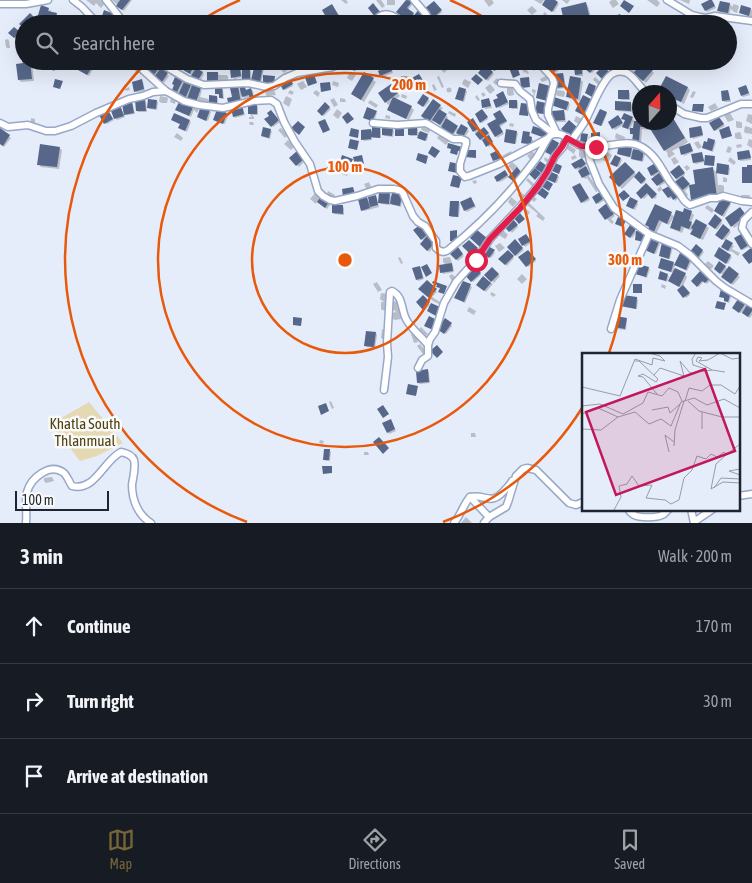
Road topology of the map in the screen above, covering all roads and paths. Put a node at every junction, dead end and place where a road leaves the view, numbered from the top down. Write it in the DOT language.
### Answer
graph roads {
  1 [pos="48,0"];
  2 [pos="74,0"];
  3 [pos="106,0"];
  4 [pos="414,0"];
  5 [pos="667,0"];
  6 [pos="0,4"];
  7 [pos="90,15"];
  8 [pos="118,15"];
  9 [pos="426,15"];
  10 [pos="692,15"];
  11 [pos="737,20"];
  12 [pos="752,22"];
  13 [pos="143,70"];
  14 [pos="172,70"];
  15 [pos="315,70"];
  16 [pos="545,70"];
  17 [pos="501,83"];
  18 [pos="640,85"];
  19 [pos="166,91"];
  20 [pos="752,104"];
  21 [pos="677,110"];
  22 [pos="0,123"];
  23 [pos="373,123"];
  24 [pos="555,134"];
  25 [pos="547,139"];
  26 [pos="569,139"];
  27 [pos="587,147"];
  28 [pos="752,202"];
  29 [pos="752,212"];
  30 [pos="649,234"];
  31 [pos="752,244"];
  32 [pos="752,304"];
  33 [pos="611,329"];
  34 [pos="428,345"];
  35 [pos="418,368"];
  36 [pos="384,390"];
  37 [pos="516,476"];
  38 [pos="470,497"];
  39 [pos="582,502"];
  40 [pos="629,510"];
  41 [pos="667,510"];
  42 [pos="712,510"];
  43 [pos="489,517"];
  44 [pos="694,522"];
  45 [pos="26,523"];
  46 [pos="151,523"];
  47 [pos="454,523"];
  48 [pos="484,523"];
  1 -- 6 [label="street"];
  2 -- 7 [label="street"];
  3 -- 8 [label="street"];
  4 -- 9 [label="street"];
  5 -- 10 [label="street"];
  11 -- 12 [label="street"];
  13 -- 19 [label="street"];
  14 -- 15 [label="street"];
  16 -- 24 [label="street"];
  17 -- 24 [label="street"];
  18 -- 26 [label="street"];
  19 -- 22 [label="street"];
  19 -- 25 [label="street"];
  20 -- 21 [label="street"];
  23 -- 25 [label="street"];
  24 -- 25 [label="street"];
  24 -- 26 [label="street"];
  26 -- 27 [label="street"];
  26 -- 34 [label="street"];
  27 -- 28 [label="street"];
  27 -- 30 [label="street"];
  29 -- 31 [label="street"];
  30 -- 32 [label="street"];
  30 -- 33 [label="street"];
  34 -- 35 [label="street"];
  34 -- 36 [label="street"];
  37 -- 38 [label="street"];
  37 -- 39 [label="street"];
  37 -- 43 [label="street"];
  38 -- 43 [label="street"];
  38 -- 47 [label="street"];
  40 -- 41 [label="street"];
  42 -- 44 [label="street"];
  43 -- 48 [label="street"];
  45 -- 46 [label="street"];
}
